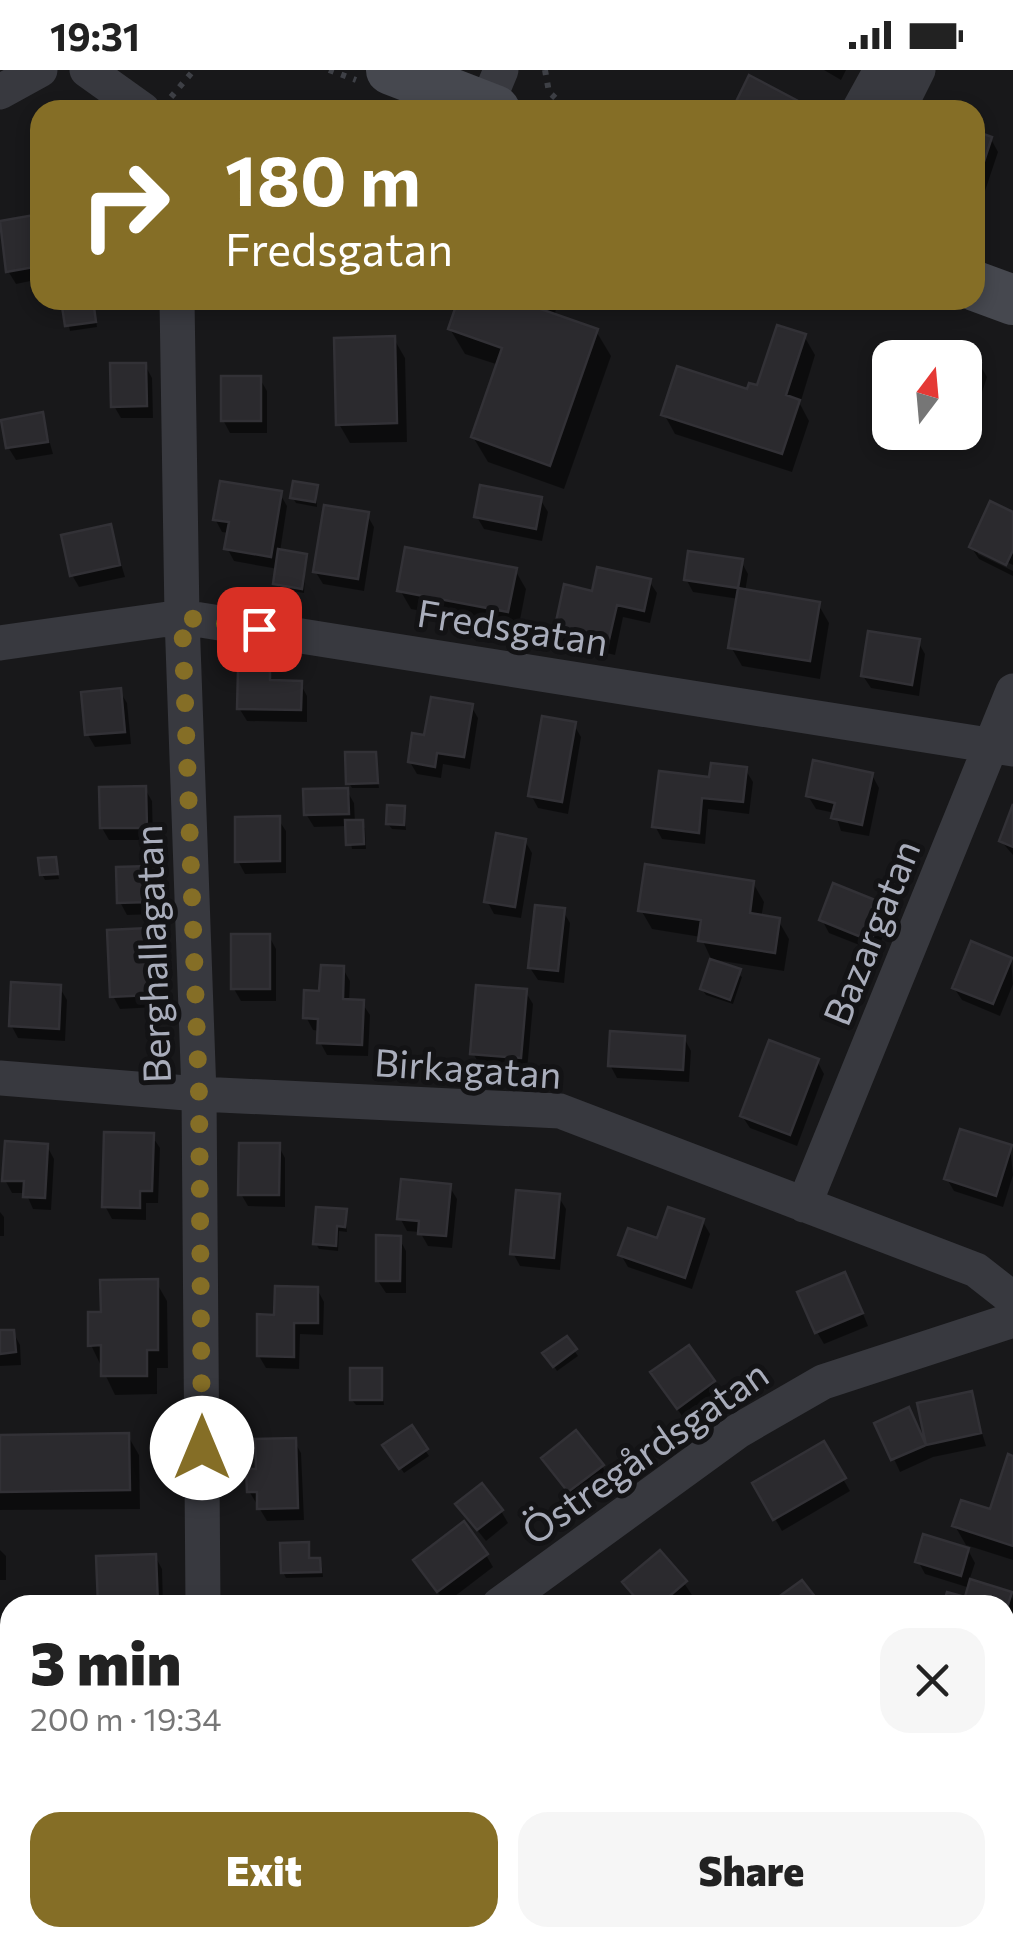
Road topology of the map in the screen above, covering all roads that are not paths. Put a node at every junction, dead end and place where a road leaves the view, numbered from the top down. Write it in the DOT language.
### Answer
graph roads {
  1 [pos="40,70"];
  2 [pos="86,70"];
  3 [pos="390,70"];
  4 [pos="881,70"];
  5 [pos="918,70"];
  6 [pos="0,92"];
  7 [pos="494,96"];
  8 [pos="129,100"];
  9 [pos="864,100"];
  10 [pos="903,100"];
  11 [pos="985,290"];
  12 [pos="1013,300"];
  13 [pos="177,310"];
  14 [pos="182,617"];
  15 [pos="0,643"];
  16 [pos="1013,690"];
  17 [pos="1002,747"];
  18 [pos="0,1078"];
  19 [pos="199,1094"];
  20 [pos="804,1205"];
  21 [pos="1013,1300"];
  22 [pos="1013,1320"];
  23 [pos="203,1595"];
  24 [pos="512,1595"];
  1 -- 6 [label="street"];
  2 -- 8 [label="street"];
  3 -- 7 [label="main road"];
  4 -- 9 [label="street"];
  5 -- 10 [label="street"];
  11 -- 12 [label="main road"];
  13 -- 14 [label="street, Berghallagatan"];
  14 -- 15 [label="street, Fredsgatan"];
  14 -- 17 [label="street, Fredsgatan"];
  14 -- 19 [label="street, Berghallagatan"];
  16 -- 17 [label="street, Bazargatan"];
  17 -- 20 [label="street, Bazargatan"];
  18 -- 19 [label="street, Birkagatan"];
  19 -- 20 [label="street, Birkagatan"];
  19 -- 23 [label="street, Berghallagatan"];
  20 -- 21 [label="street, Birkagatan"];
  22 -- 24 [label="street, Östregårdsgatan"];
}
